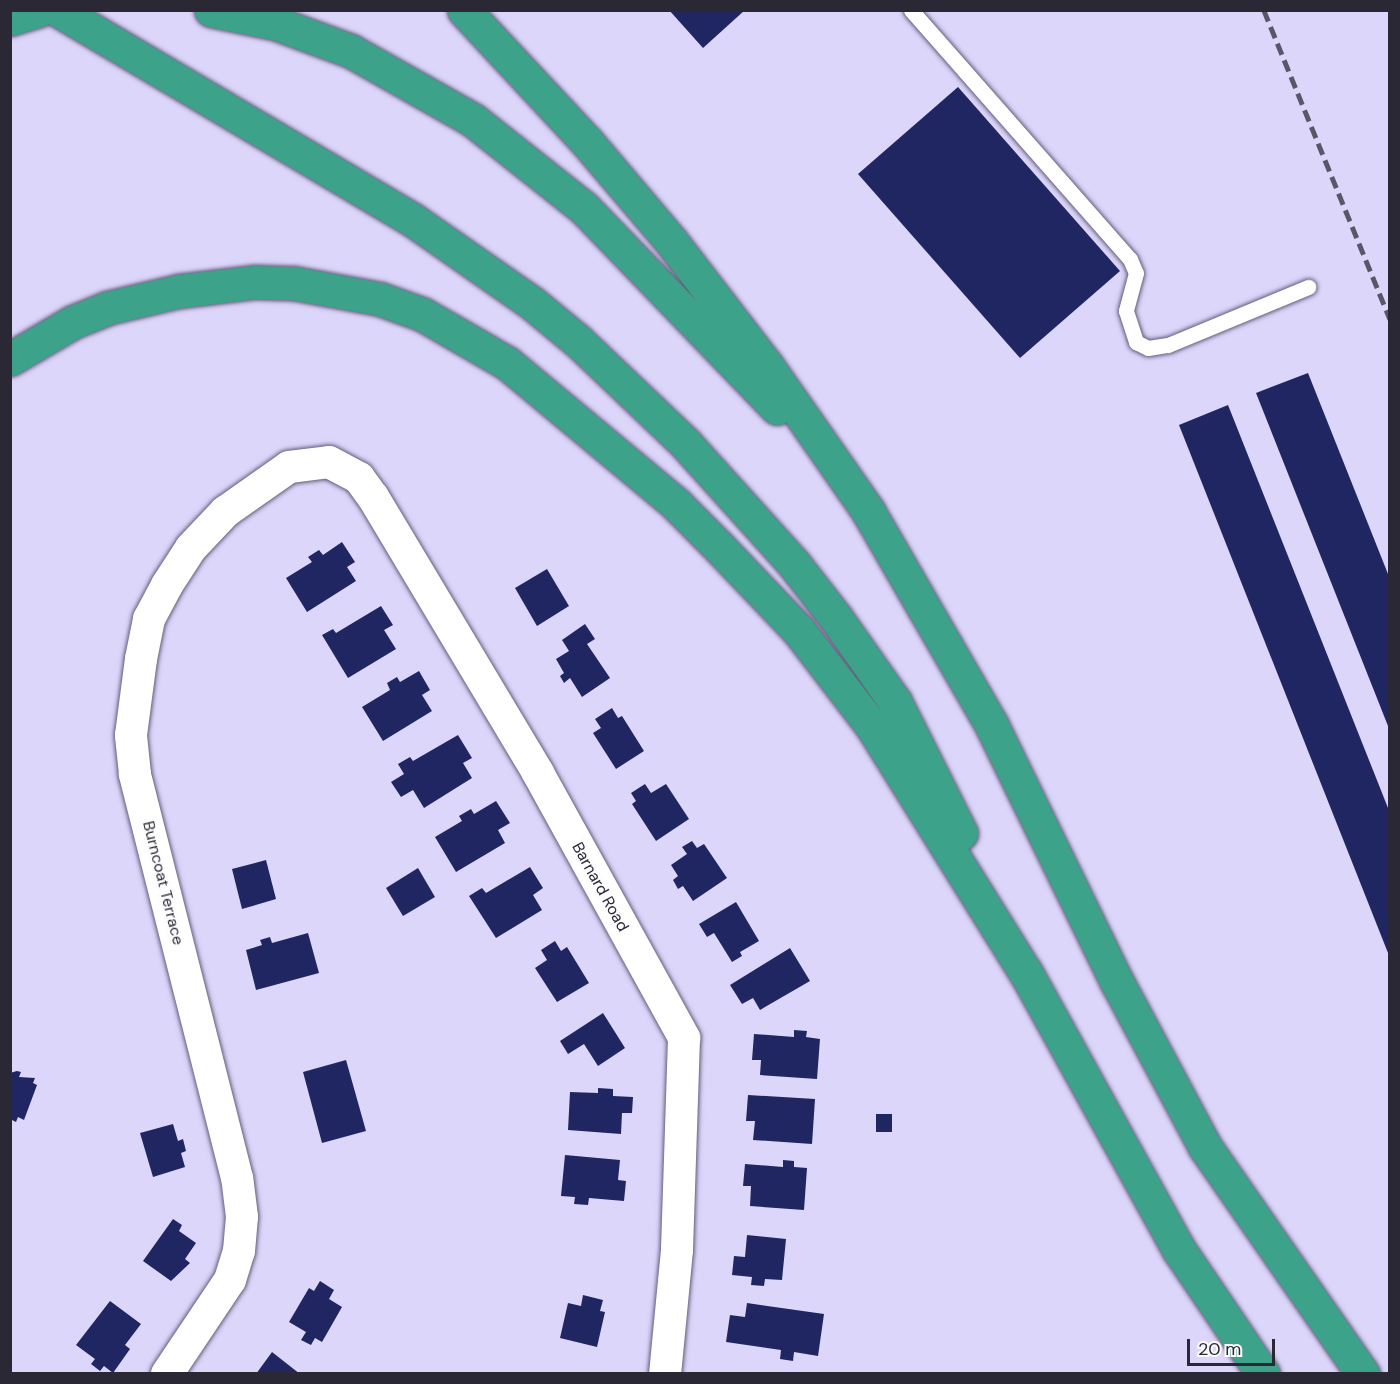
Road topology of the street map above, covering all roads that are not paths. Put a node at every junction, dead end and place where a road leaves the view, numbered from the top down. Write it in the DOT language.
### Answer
graph roads {
  1 [pos="39,10"];
  2 [pos="58,10"];
  3 [pos="211,10"];
  4 [pos="464,10"];
  5 [pos="911,10"];
  6 [pos="10,19"];
  7 [pos="1308,287"];
  8 [pos="24,350"];
  9 [pos="329,462"];
  10 [pos="859,498"];
  11 [pos="1026,973"];
  12 [pos="166,1374"];
  13 [pos="664,1374"];
  14 [pos="1263,1374"];
  15 [pos="1363,1374"];
  1 -- 6 [label="highway"];
  2 -- 11 [label="highway"];
  3 -- 10 [label="highway"];
  4 -- 10 [label="highway"];
  5 -- 7 [label="lane"];
  8 -- 11 [label="highway"];
  9 -- 12 [label="street, Burncoat Terrace"];
  9 -- 13 [label="street, Barnard Road"];
  10 -- 15 [label="highway"];
  11 -- 14 [label="highway"];
}
